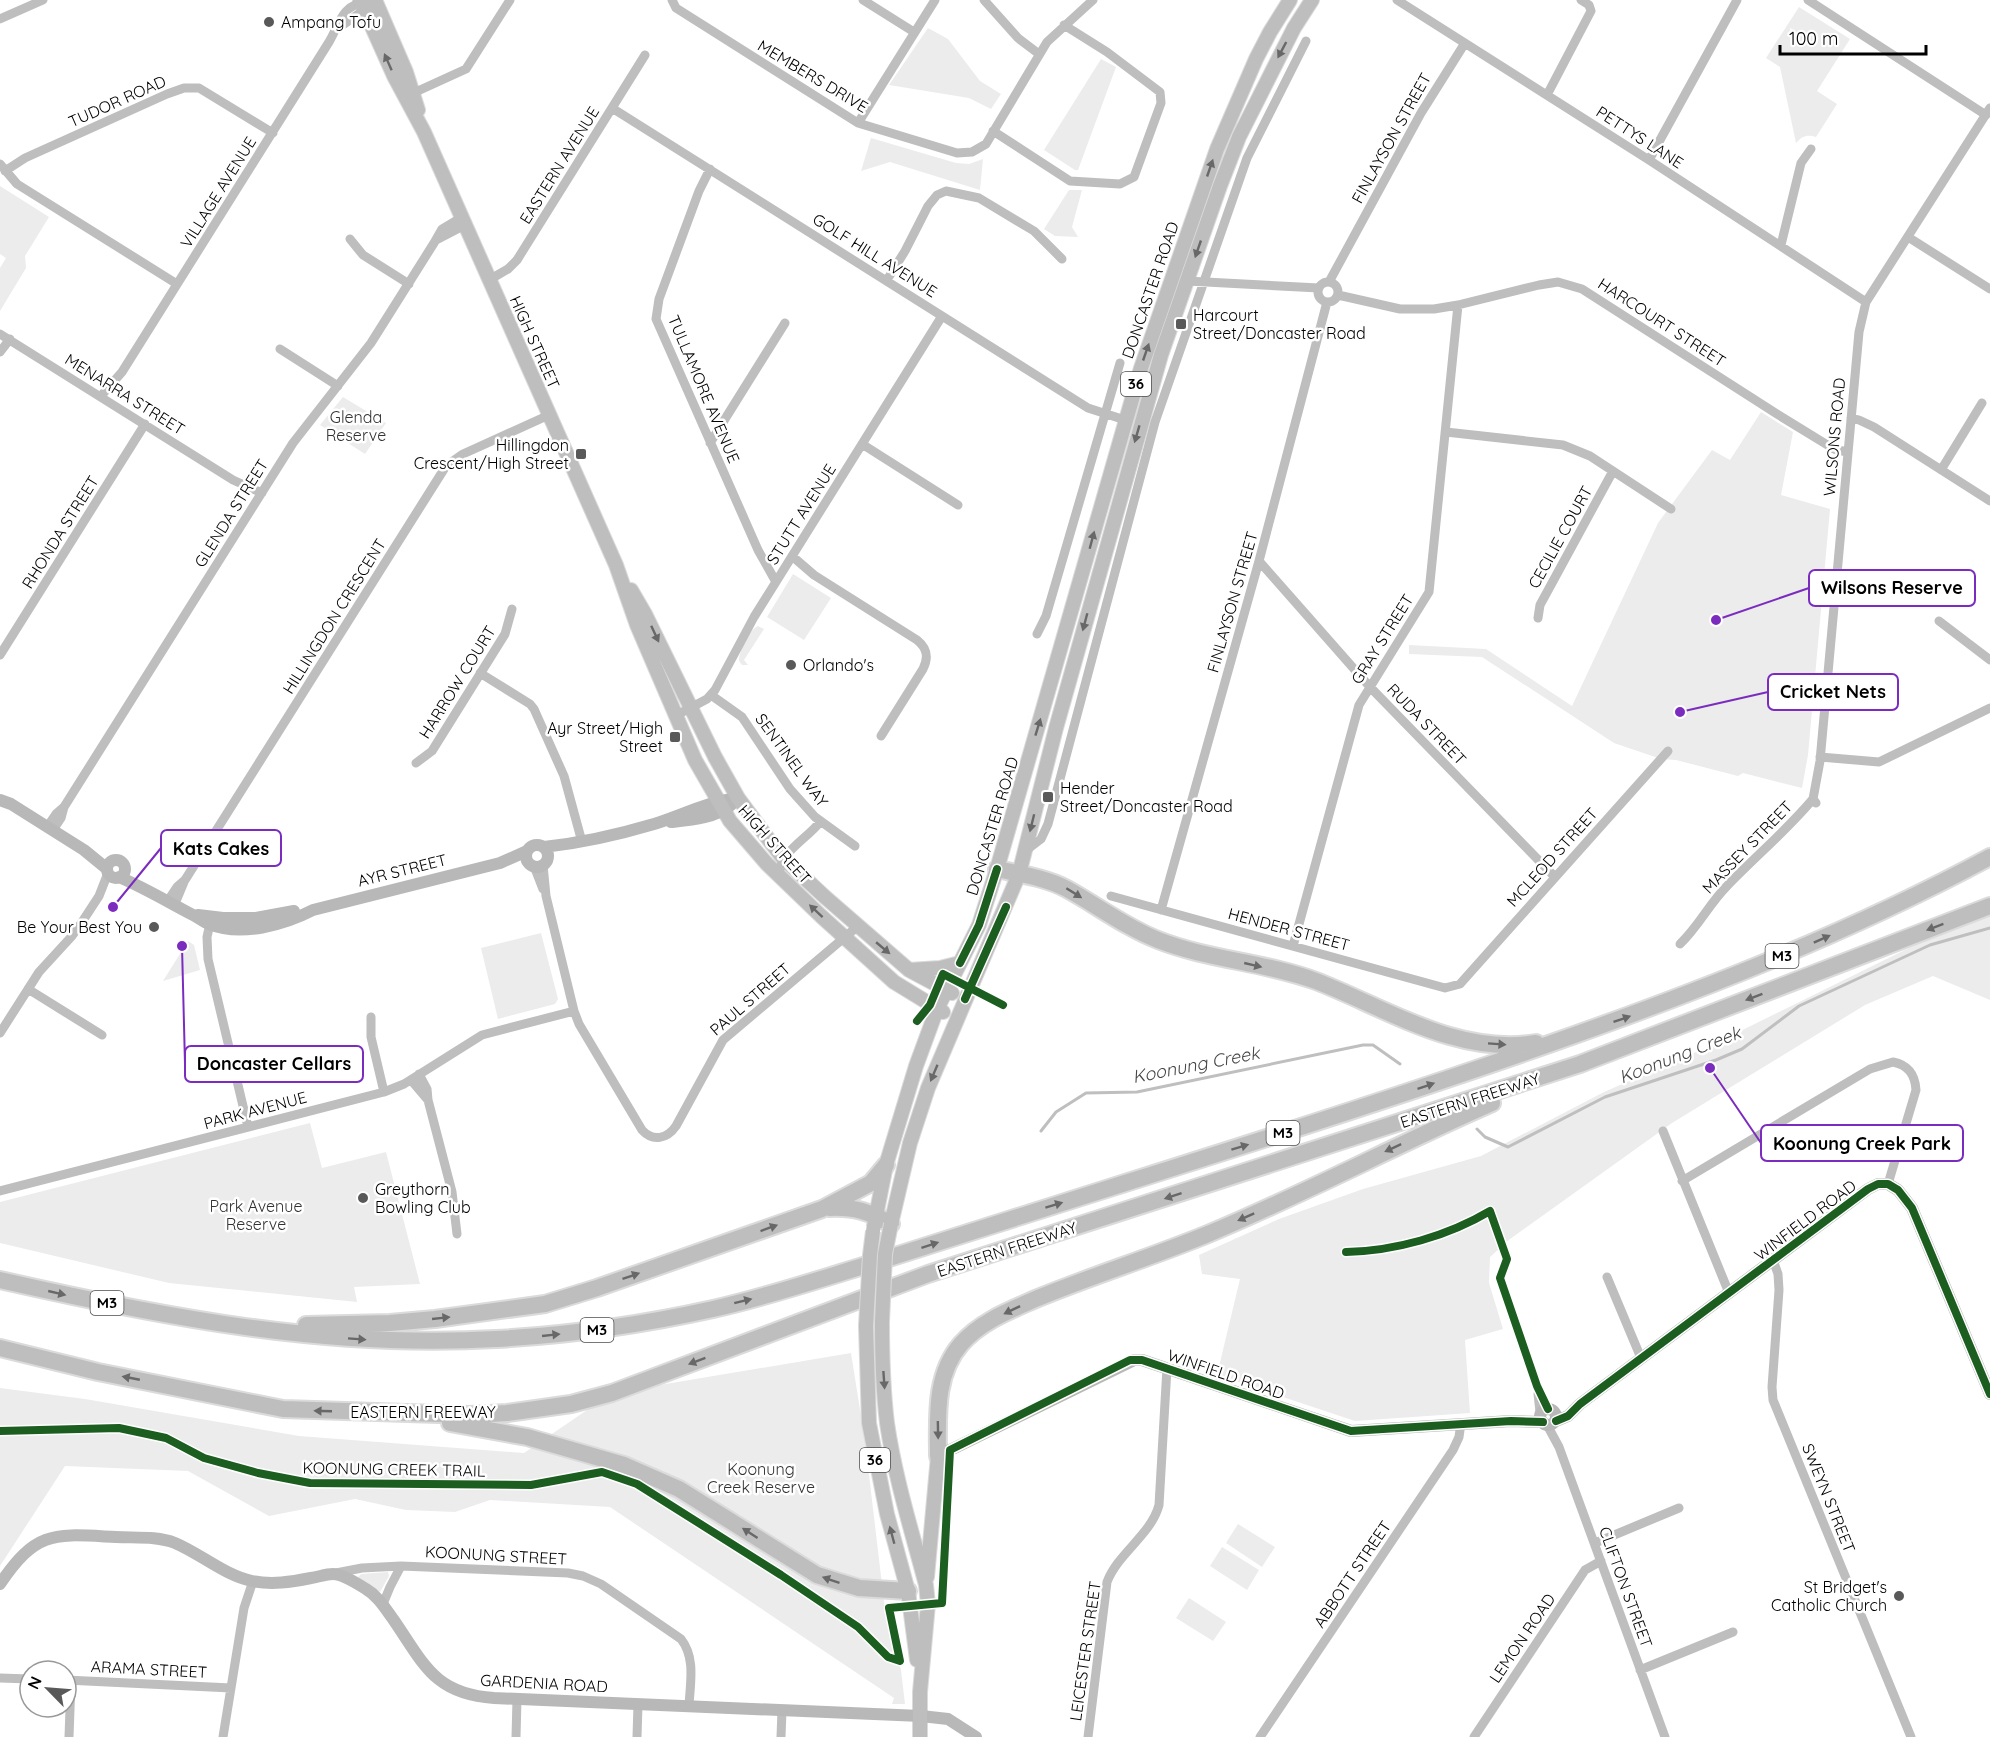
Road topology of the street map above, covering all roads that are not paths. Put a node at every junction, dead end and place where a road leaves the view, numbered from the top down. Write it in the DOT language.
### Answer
graph roads {
  1 [pos="43,0"];
  2 [pos="510,0"];
  3 [pos="672,0"];
  4 [pos="862,0"];
  5 [pos="935,0"];
  6 [pos="984,0"];
  7 [pos="1092,0"];
  8 [pos="1278,0"];
  9 [pos="1290,0"];
  10 [pos="1312,0"];
  11 [pos="1397,0"];
  12 [pos="1581,0"];
  13 [pos="1737,0"];
  14 [pos="1808,0"];
  15 [pos="368,2"];
  16 [pos="0,19"];
  17 [pos="1064,25"];
  18 [pos="914,32"];
  19 [pos="1270,32"];
  20 [pos="1306,41"];
  21 [pos="1465,43"];
  22 [pos="1040,54"];
  23 [pos="645,56"];
  24 [pos="409,95"];
  25 [pos="1547,95"];
  26 [pos="612,108"];
  27 [pos="1988,112"];
  28 [pos="858,123"];
  29 [pos="993,131"];
  30 [pos="273,133"];
  31 [pos="1810,149"];
  32 [pos="1649,160"];
  33 [pos="2,167"];
  34 [pos="710,169"];
  35 [pos="463,221"];
  36 [pos="1908,237"];
  37 [pos="350,239"];
  38 [pos="1780,245"];
  39 [pos="1062,259"];
  40 [pos="489,280"];
  41 [pos="886,280"];
  42 [pos="1186,281"];
  43 [pos="1203,282"];
  44 [pos="1329,282"];
  45 [pos="177,284"];
  46 [pos="409,284"];
  47 [pos="1319,288"];
  48 [pos="1990,289"];
  49 [pos="1338,295"];
  50 [pos="1327,302"];
  51 [pos="1866,302"];
  52 [pos="1458,305"];
  53 [pos="942,316"];
  54 [pos="785,323"];
  55 [pos="3,337"];
  56 [pos="280,349"];
  57 [pos="0,352"];
  58 [pos="1120,363"];
  59 [pos="338,386"];
  60 [pos="105,399"];
  61 [pos="1982,403"];
  62 [pos="549,415"];
  63 [pos="1104,415"];
  64 [pos="1851,418"];
  65 [pos="1125,420"];
  66 [pos="146,424"];
  67 [pos="1446,432"];
  68 [pos="710,443"];
  69 [pos="862,444"];
  70 [pos="1847,452"];
  71 [pos="1941,470"];
  72 [pos="1613,471"];
  73 [pos="259,497"];
  74 [pos="1990,501"];
  75 [pos="958,505"];
  76 [pos="1671,509"];
  77 [pos="790,560"];
  78 [pos="1259,561"];
  79 [pos="616,565"];
  80 [pos="776,582"];
  81 [pos="512,609"];
  82 [pos="1538,618"];
  83 [pos="1939,621"];
  84 [pos="1037,634"];
  85 [pos="0,655"];
  86 [pos="1990,660"];
  87 [pos="480,673"];
  88 [pos="1370,687"];
  89 [pos="711,695"];
  90 [pos="1990,708"];
  91 [pos="690,709"];
  92 [pos="675,716"];
  93 [pos="881,736"];
  94 [pos="1668,751"];
  95 [pos="1820,757"];
  96 [pos="416,763"];
  97 [pos="1046,768"];
  98 [pos="0,792"];
  99 [pos="738,798"];
  100 [pos="1815,801"];
  101 [pos="6,802"];
  102 [pos="721,806"];
  103 [pos="820,822"];
  104 [pos="1009,828"];
  105 [pos="50,829"];
  106 [pos="582,842"];
  107 [pos="855,846"];
  108 [pos="1024,852"];
  109 [pos="1990,857"];
  110 [pos="537,858"];
  111 [pos="783,858"];
  112 [pos="998,869"];
  113 [pos="114,871"];
  114 [pos="1019,874"];
  115 [pos="779,876"];
  116 [pos="1554,876"];
  117 [pos="1111,896"];
  118 [pos="171,904"];
  119 [pos="1990,906"];
  120 [pos="1161,910"];
  121 [pos="211,921"];
  122 [pos="858,926"];
  123 [pos="845,938"];
  124 [pos="1680,944"];
  125 [pos="1293,946"];
  126 [pos="960,963"];
  127 [pos="909,970"];
  128 [pos="1460,984"];
  129 [pos="28,989"];
  130 [pos="946,990"];
  131 [pos="913,994"];
  132 [pos="964,999"];
  133 [pos="937,1009"];
  134 [pos="574,1011"];
  135 [pos="371,1017"];
  136 [pos="956,1018"];
  137 [pos="0,1033"];
  138 [pos="102,1035"];
  139 [pos="927,1036"];
  140 [pos="1566,1038"];
  141 [pos="1580,1064"];
  142 [pos="415,1077"];
  143 [pos="384,1092"];
  144 [pos="248,1127"];
  145 [pos="1663,1131"];
  146 [pos="886,1166"];
  147 [pos="1682,1181"];
  148 [pos="1888,1184"];
  149 [pos="0,1191"];
  150 [pos="822,1209"];
  151 [pos="880,1224"];
  152 [pos="457,1234"];
  153 [pos="1773,1260"];
  154 [pos="1607,1277"];
  155 [pos="1500,1278"];
  156 [pos="0,1280"];
  157 [pos="1729,1293"];
  158 [pos="215,1323"];
  159 [pos="0,1348"];
  160 [pos="1641,1358"];
  161 [pos="1167,1368"];
  162 [pos="1990,1394"];
  163 [pos="402,1414"];
  164 [pos="1548,1417"];
  165 [pos="1461,1424"];
  166 [pos="938,1456"];
  167 [pos="1680,1508"];
  168 [pos="1594,1543"];
  169 [pos="1601,1562"];
  170 [pos="401,1566"];
  171 [pos="334,1574"];
  172 [pos="253,1581"];
  173 [pos="0,1584"];
  174 [pos="926,1585"];
  175 [pos="908,1591"];
  176 [pos="383,1605"];
  177 [pos="1733,1632"];
  178 [pos="1640,1670"];
  179 [pos="0,1678"];
  180 [pos="18,1679"];
  181 [pos="78,1680"];
  182 [pos="921,1680"];
  183 [pos="231,1688"];
  184 [pos="517,1699"];
  185 [pos="638,1704"];
  186 [pos="689,1706"];
  187 [pos="782,1710"];
  188 [pos="921,1716"];
  189 [pos="69,1719"];
  190 [pos="69,1737"];
  191 [pos="223,1737"];
  192 [pos="516,1737"];
  193 [pos="637,1737"];
  194 [pos="781,1737"];
  195 [pos="920,1737"];
  196 [pos="976,1737"];
  197 [pos="1088,1737"];
  198 [pos="1260,1737"];
  199 [pos="1474,1737"];
  200 [pos="1665,1737"];
  201 [pos="1911,1737"];
  1 -- 16 [label="street"];
  2 -- 24 [label="street"];
  3 -- 28 [label="street, MEMBERS DRIVE"];
  4 -- 18 [label="street"];
  5 -- 18 [label="street"];
  6 -- 22 [label="street"];
  7 -- 17 [label="street, MEMBERS DRIVE"];
  8 -- 19 [label="main road"];
  9 -- 19 [label="main road, DONCASTER ROAD / 36"];
  10 -- 42 [label="main road, DONCASTER ROAD / 36, one-way"];
  11 -- 21 [label="street, PETTYS LANE"];
  12 -- 25 [label="street"];
  13 -- 32 [label="street"];
  14 -- 27 [label="street"];
  15 -- 24 [label="main road, HIGH STREET"];
  15 -- 30 [label="street, VILLAGE AVENUE"];
  17 -- 22 [label="street, MEMBERS DRIVE"];
  17 -- 29 [label="street"];
  18 -- 28 [label="street"];
  65 -- 19 [label="main road, DONCASTER ROAD / 36, one-way"];
  20 -- 43 [label="street"];
  21 -- 25 [label="street, PETTYS LANE"];
  21 -- 44 [label="street, FINLAYSON STREET"];
  22 -- 29 [label="street, MEMBERS DRIVE"];
  23 -- 26 [label="street, EASTERN AVENUE"];
  24 -- 35 [label="main road, HIGH STREET"];
  25 -- 32 [label="street, PETTYS LANE"];
  26 -- 34 [label="street, GOLF HILL AVENUE"];
  26 -- 40 [label="street, EASTERN AVENUE"];
  27 -- 36 [label="street, WILSONS ROAD"];
  28 -- 29 [label="street, MEMBERS DRIVE"];
  30 -- 33 [label="street, TUDOR ROAD"];
  30 -- 45 [label="street, VILLAGE AVENUE"];
  31 -- 38 [label="street"];
  32 -- 38 [label="street, PETTYS LANE"];
  33 -- 45 [label="street"];
  34 -- 41 [label="street, GOLF HILL AVENUE"];
  34 -- 68 [label="street, TULLAMORE AVENUE"];
  35 -- 40 [label="main road, HIGH STREET"];
  35 -- 46 [label="street, GLENDA STREET"];
  36 -- 48 [label="street"];
  36 -- 51 [label="street, WILSONS ROAD"];
  37 -- 46 [label="street"];
  38 -- 51 [label="street, PETTYS LANE"];
  39 -- 41 [label="street"];
  40 -- 62 [label="main road, HIGH STREET"];
  41 -- 53 [label="street, GOLF HILL AVENUE"];
  42 -- 43 [label="street"];
  42 -- 97 [label="main road, DONCASTER ROAD / 36, one-way"];
  43 -- 47 [label="street"];
  43 -- 108 [label="street"];
  44 -- 47 [label="street"];
  44 -- 49 [label="street"];
  45 -- 60 [label="street, VILLAGE AVENUE"];
  46 -- 59 [label="street, GLENDA STREET"];
  47 -- 50 [label="street"];
  49 -- 50 [label="street"];
  49 -- 52 [label="street, HARCOURT STREET"];
  50 -- 78 [label="street, FINLAYSON STREET"];
  51 -- 64 [label="street, WILSONS ROAD"];
  52 -- 67 [label="street, GRAY STREET"];
  52 -- 70 [label="street, HARCOURT STREET"];
  53 -- 63 [label="street, GOLF HILL AVENUE"];
  53 -- 69 [label="street, STUTT AVENUE"];
  54 -- 68 [label="street"];
  55 -- 57 [label="street"];
  55 -- 60 [label="street, MENARRA STREET"];
  56 -- 59 [label="street"];
  58 -- 63 [label="street, DONCASTER ROAD"];
  59 -- 73 [label="street, GLENDA STREET"];
  60 -- 66 [label="street, MENARRA STREET"];
  61 -- 71 [label="street"];
  62 -- 79 [label="main road, HIGH STREET"];
  62 -- 118 [label="street, HILLINGDON CRESCENT"];
  63 -- 65 [label="street, GOLF HILL AVENUE"];
  63 -- 84 [label="street, DONCASTER ROAD"];
  64 -- 70 [label="street, WILSONS ROAD"];
  64 -- 71 [label="street"];
  104 -- 65 [label="main road, DONCASTER ROAD / 36, one-way"];
  66 -- 73 [label="street, MENARRA STREET"];
  66 -- 85 [label="street, RHONDA STREET"];
  67 -- 72 [label="street"];
  67 -- 88 [label="street, GRAY STREET"];
  68 -- 80 [label="street, TULLAMORE AVENUE"];
  69 -- 75 [label="street"];
  69 -- 77 [label="street, STUTT AVENUE"];
  70 -- 95 [label="street, WILSONS ROAD"];
  71 -- 74 [label="street"];
  72 -- 76 [label="street"];
  72 -- 82 [label="street, CECILIE COURT"];
  73 -- 105 [label="street, GLENDA STREET"];
  77 -- 80 [label="street, STUTT AVENUE"];
  77 -- 93 [label="street"];
  78 -- 88 [label="street, RUDA STREET"];
  78 -- 120 [label="street, FINLAYSON STREET"];
  79 -- 91 [label="main road, HIGH STREET, one-way"];
  79 -- 92 [label="main road, HIGH STREET"];
  80 -- 89 [label="street, STUTT AVENUE"];
  81 -- 87 [label="street, HARROW COURT"];
  83 -- 86 [label="street"];
  87 -- 96 [label="street, HARROW COURT"];
  87 -- 106 [label="street"];
  88 -- 116 [label="street, RUDA STREET"];
  88 -- 125 [label="street, GRAY STREET"];
  89 -- 91 [label="street, STUTT AVENUE"];
  89 -- 103 [label="street, SENTINEL WAY"];
  90 -- 95 [label="street"];
  91 -- 92 [label="street, STUTT AVENUE"];
  91 -- 99 [label="main road, HIGH STREET"];
  92 -- 102 [label="main road, HIGH STREET"];
  94 -- 116 [label="street, MCLEOD STREET"];
  95 -- 100 [label="street, WILSONS ROAD"];
  97 -- 104 [label="main road"];
  97 -- 108 [label="main road, DONCASTER ROAD / 36, one-way"];
  98 -- 101 [label="street, AYR STREET"];
  99 -- 102 [label="street, AYR STREET"];
  99 -- 111 [label="main road, HIGH STREET"];
  100 -- 124 [label="street, MASSEY STREET"];
  101 -- 105 [label="street, AYR STREET"];
  102 -- 106 [label="street, AYR STREET"];
  102 -- 115 [label="main road, HIGH STREET"];
  103 -- 107 [label="street, SENTINEL WAY"];
  103 -- 111 [label="street, SENTINEL WAY"];
  104 -- 112 [label="main road, DONCASTER ROAD / 36"];
  105 -- 113 [label="street, AYR STREET"];
  106 -- 110 [label="street, AYR STREET"];
  108 -- 114 [label="main road, DONCASTER ROAD / 36"];
  140 -- 109 [label="highway, EASTERN FREEWAY / M3, one-way"];
  110 -- 121 [label="street, AYR STREET"];
  110 -- 134 [label="street"];
  111 -- 115 [label="street"];
  111 -- 122 [label="main road, HIGH STREET"];
  112 -- 114 [label="highway"];
  112 -- 126 [label="main road, DONCASTER ROAD / 36"];
  113 -- 118 [label="street, AYR STREET"];
  113 -- 129 [label="street"];
  114 -- 132 [label="main road, DONCASTER ROAD / 36"];
  114 -- 140 [label="highway, one-way"];
  123 -- 115 [label="main road, HIGH STREET, one-way"];
  116 -- 128 [label="street, MCLEOD STREET"];
  117 -- 120 [label="street, HENDER STREET"];
  118 -- 121 [label="street, AYR STREET"];
  119 -- 141 [label="highway, EASTERN FREEWAY / M3, one-way"];
  120 -- 125 [label="street, HENDER STREET"];
  121 -- 144 [label="street"];
  122 -- 123 [label="street, PAUL STREET"];
  122 -- 127 [label="main road, HIGH STREET, one-way"];
  123 -- 131 [label="main road, HIGH STREET"];
  123 -- 134 [label="street, PAUL STREET"];
  125 -- 128 [label="street, HENDER STREET"];
  126 -- 127 [label="main road"];
  126 -- 130 [label="main road, DONCASTER ROAD / 36"];
  127 -- 130 [label="main road, HIGH STREET"];
  129 -- 137 [label="street"];
  129 -- 138 [label="street"];
  130 -- 132 [label="main road, HIGH STREET"];
  130 -- 133 [label="main road, DONCASTER ROAD / 36"];
  131 -- 133 [label="main road, HIGH STREET"];
  131 -- 139 [label="main road"];
  132 -- 136 [label="main road, DONCASTER ROAD / 36"];
  133 -- 136 [label="main road, HIGH STREET"];
  133 -- 139 [label="main road, DONCASTER ROAD / 36"];
  134 -- 142 [label="street, PARK AVENUE"];
  135 -- 143 [label="street"];
  136 -- 151 [label="main road, DONCASTER ROAD / 36, one-way"];
  139 -- 146 [label="main road, DONCASTER ROAD / 36"];
  158 -- 140 [label="highway, EASTERN FREEWAY / M3, one-way"];
  141 -- 163 [label="highway, EASTERN FREEWAY / M3, one-way"];
  141 -- 166 [label="highway, 36, one-way"];
  142 -- 143 [label="street, PARK AVENUE"];
  142 -- 152 [label="street"];
  143 -- 144 [label="street, PARK AVENUE"];
  144 -- 149 [label="street, PARK AVENUE"];
  145 -- 147 [label="street"];
  146 -- 150 [label="highway"];
  146 -- 151 [label="main road, DONCASTER ROAD / 36"];
  147 -- 148 [label="street"];
  147 -- 157 [label="street"];
  148 -- 153 [label="street, WINFIELD ROAD"];
  148 -- 162 [label="street"];
  150 -- 151 [label="highway"];
  158 -- 150 [label="highway, one-way"];
  151 -- 174 [label="main road, DONCASTER ROAD / 36, one-way, bridge"];
  175 -- 151 [label="main road, DONCASTER ROAD / 36, one-way, bridge"];
  153 -- 157 [label="street, WINFIELD ROAD"];
  153 -- 201 [label="street, SWEYN STREET"];
  154 -- 160 [label="street"];
  155 -- 164 [label="street, CLIFTON STREET"];
  156 -- 158 [label="highway, EASTERN FREEWAY / M3, one-way"];
  157 -- 160 [label="street, WINFIELD ROAD"];
  163 -- 159 [label="highway, EASTERN FREEWAY / M3, one-way"];
  160 -- 164 [label="street, WINFIELD ROAD"];
  161 -- 165 [label="street, WINFIELD ROAD"];
  161 -- 166 [label="street, WINFIELD ROAD"];
  161 -- 197 [label="street, LEICESTER STREET"];
  175 -- 163 [label="highway, one-way"];
  164 -- 165 [label="street, WINFIELD ROAD"];
  164 -- 168 [label="street, CLIFTON STREET"];
  165 -- 198 [label="street, ABBOTT STREET"];
  166 -- 174 [label="main road, DONCASTER ROAD / 36"];
  167 -- 168 [label="street"];
  168 -- 169 [label="street, CLIFTON STREET"];
  169 -- 178 [label="street, CLIFTON STREET"];
  169 -- 199 [label="street, LEMON ROAD"];
  170 -- 171 [label="street, KOONUNG STREET"];
  170 -- 176 [label="street, KOONUNG STREET"];
  170 -- 186 [label="street, KOONUNG STREET"];
  171 -- 172 [label="street"];
  171 -- 176 [label="street, GARDENIA ROAD"];
  172 -- 173 [label="street"];
  172 -- 183 [label="street"];
  174 -- 175 [label="main road"];
  174 -- 182 [label="main road, DONCASTER ROAD / 36"];
  175 -- 182 [label="main road, DONCASTER ROAD / 36"];
  176 -- 184 [label="street, GARDENIA ROAD"];
  177 -- 178 [label="street"];
  178 -- 200 [label="street, CLIFTON STREET"];
  179 -- 180 [label="street"];
  181 -- 183 [label="street, ARAMA STREET"];
  182 -- 188 [label="main road, DONCASTER ROAD / 36"];
  183 -- 191 [label="street"];
  184 -- 185 [label="street, GARDENIA ROAD"];
  184 -- 192 [label="street"];
  185 -- 186 [label="street, GARDENIA ROAD"];
  185 -- 193 [label="street"];
  186 -- 187 [label="street, GARDENIA ROAD"];
  187 -- 188 [label="street, GARDENIA ROAD"];
  187 -- 194 [label="street"];
  188 -- 195 [label="main road, DONCASTER ROAD / 36"];
  188 -- 196 [label="street, GARDENIA ROAD"];
  189 -- 190 [label="street"];
}
